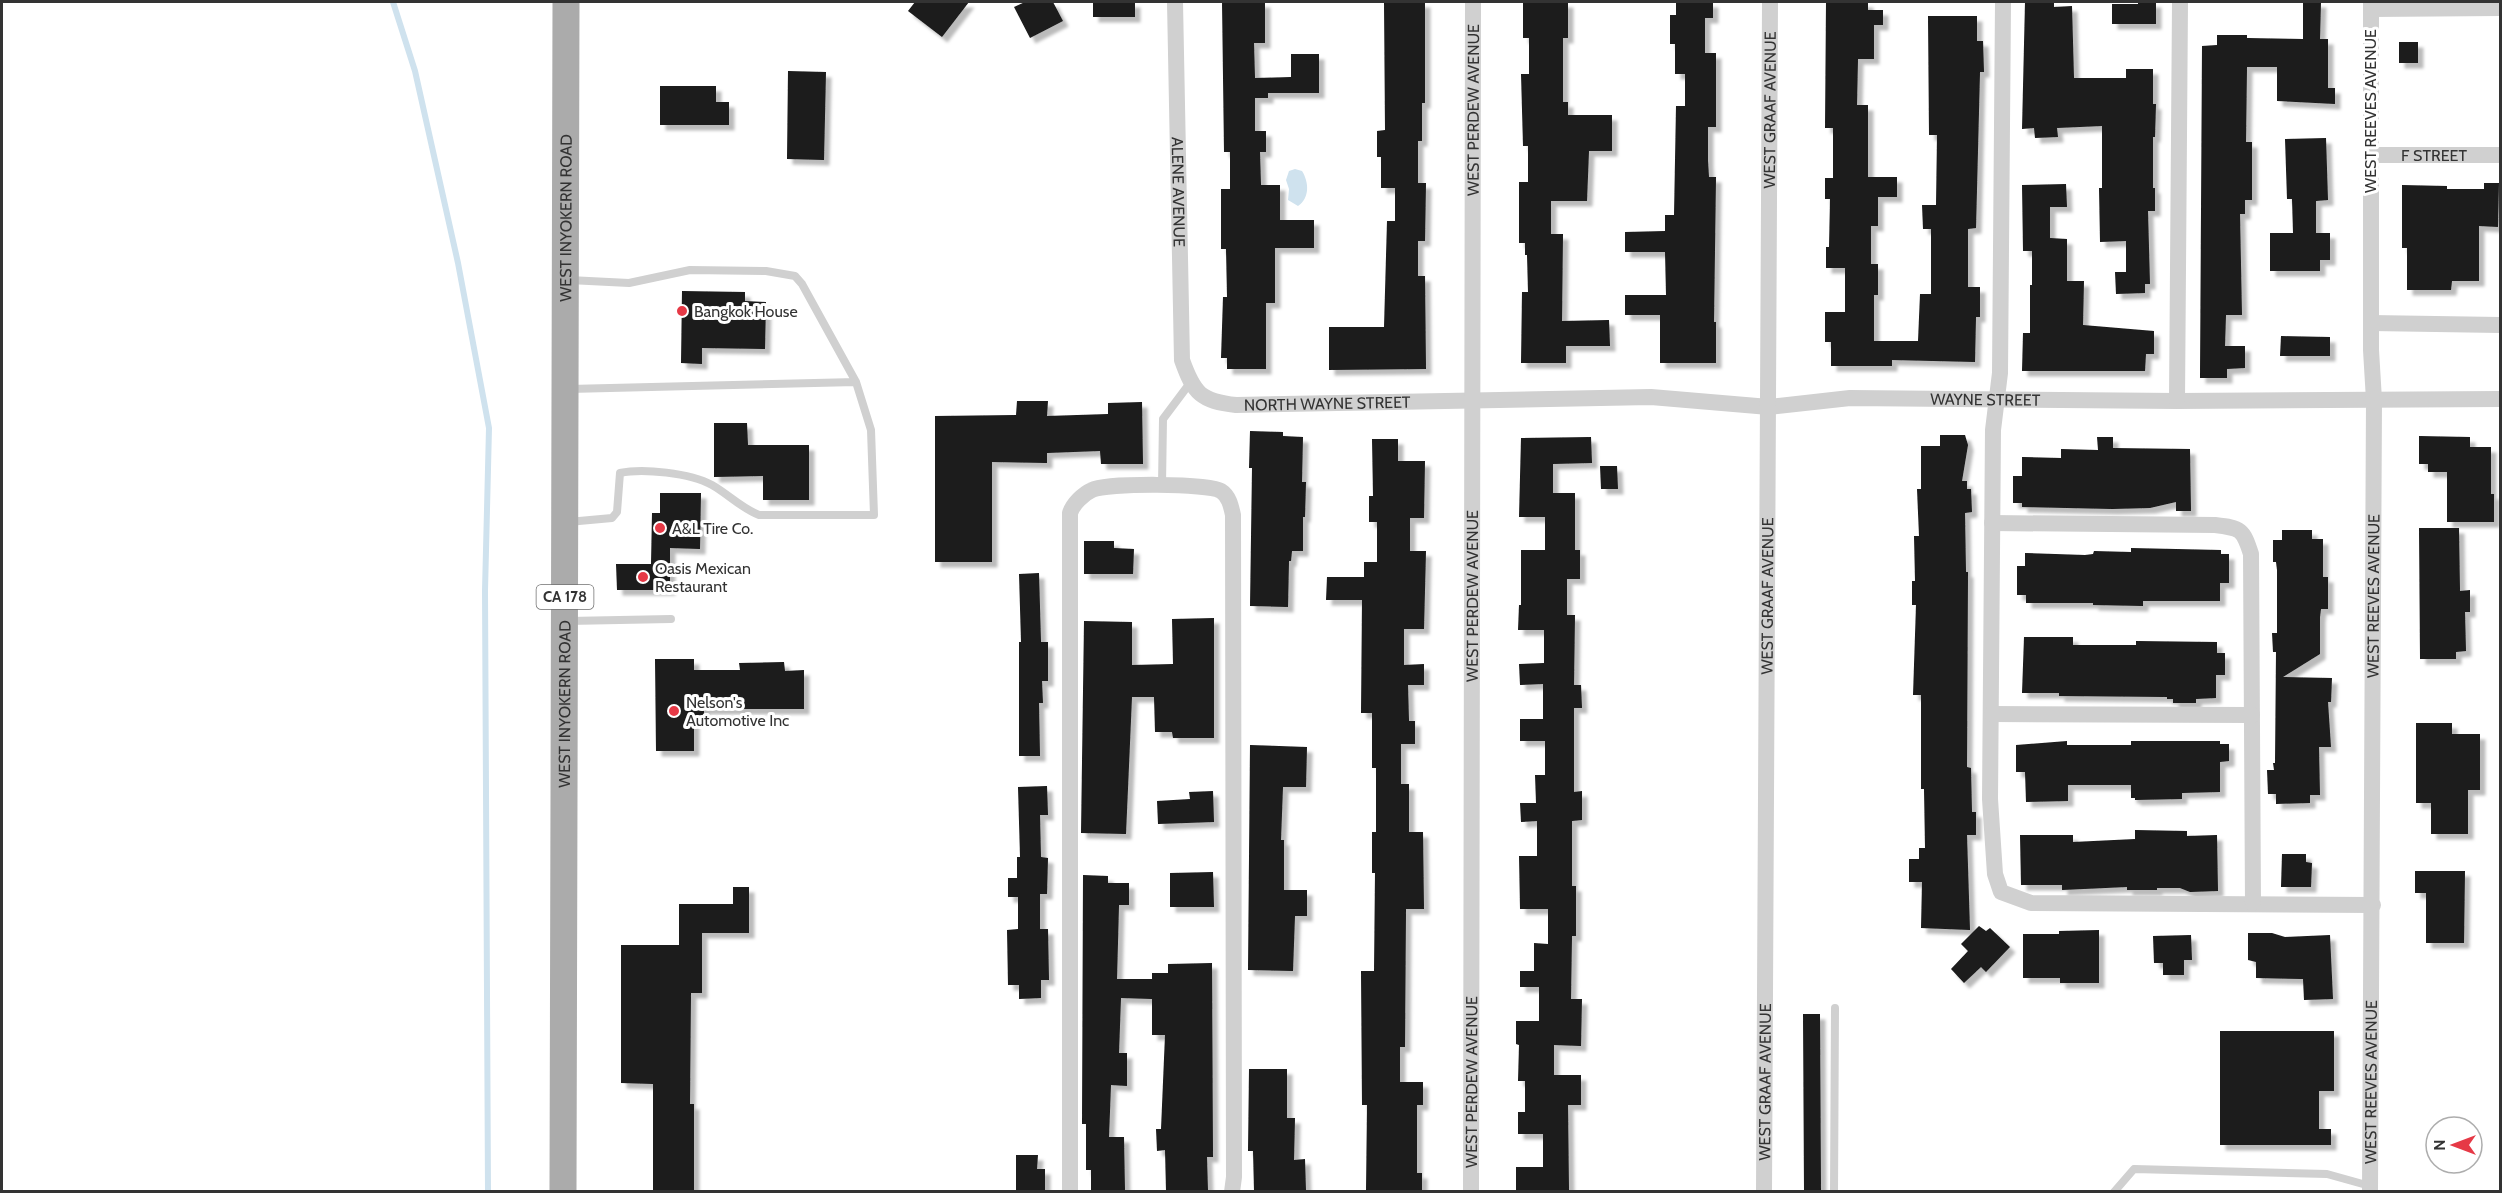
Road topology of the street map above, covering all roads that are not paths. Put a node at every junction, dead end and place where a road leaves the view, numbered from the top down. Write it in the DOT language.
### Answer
graph roads {
  1 [pos="566,2"];
  2 [pos="1175,2"];
  3 [pos="1473,2"];
  4 [pos="1770,2"];
  5 [pos="2003,2"];
  6 [pos="2180,2"];
  7 [pos="2371,5"];
  8 [pos="2500,8"];
  9 [pos="2370,155"];
  10 [pos="2500,155"];
  11 [pos="565,280"];
  12 [pos="2371,323"];
  13 [pos="2500,325"];
  14 [pos="856,382"];
  15 [pos="1190,383"];
  16 [pos="565,390"];
  17 [pos="2500,399"];
  18 [pos="2374,400"];
  19 [pos="1472,401"];
  20 [pos="1996,401"];
  21 [pos="2177,401"];
  22 [pos="1769,407"];
  23 [pos="1162,485"];
  24 [pos="565,522"];
  25 [pos="1992,523"];
  26 [pos="671,619"];
  27 [pos="565,621"];
  28 [pos="1992,714"];
  29 [pos="2252,715"];
  30 [pos="2253,903"];
  31 [pos="2373,905"];
  32 [pos="1835,1008"];
  33 [pos="2370,1189"];
  34 [pos="563,1191"];
  35 [pos="1070,1191"];
  36 [pos="1232,1191"];
  37 [pos="1471,1191"];
  38 [pos="1764,1191"];
  39 [pos="1834,1191"];
  40 [pos="2114,1191"];
  1 -- 11 [label="main road, WEST INYOKERN ROAD / CA 178"];
  2 -- 15 [label="street, ALENE AVENUE"];
  3 -- 19 [label="street, WEST PERDEW AVENUE"];
  4 -- 22 [label="street, WEST GRAAF AVENUE"];
  5 -- 20 [label="street"];
  6 -- 21 [label="street"];
  7 -- 8 [label="street"];
  7 -- 9 [label="street, WEST REEVES AVENUE"];
  9 -- 10 [label="street, F STREET"];
  9 -- 12 [label="street, WEST REEVES AVENUE"];
  11 -- 14 [label="lane"];
  11 -- 16 [label="main road, WEST INYOKERN ROAD / CA 178"];
  12 -- 13 [label="street"];
  12 -- 18 [label="street, WEST REEVES AVENUE"];
  14 -- 16 [label="lane"];
  14 -- 24 [label="lane"];
  15 -- 19 [label="street, NORTH WAYNE STREET"];
  15 -- 23 [label="lane"];
  16 -- 24 [label="main road, WEST INYOKERN ROAD / CA 178"];
  17 -- 18 [label="street, WAYNE STREET"];
  18 -- 21 [label="street, WAYNE STREET"];
  18 -- 31 [label="street, WEST REEVES AVENUE"];
  19 -- 22 [label="street, WAYNE STREET"];
  19 -- 37 [label="street, WEST PERDEW AVENUE"];
  20 -- 21 [label="street, WAYNE STREET"];
  20 -- 22 [label="street, WAYNE STREET"];
  20 -- 25 [label="street"];
  22 -- 38 [label="street, WEST GRAAF AVENUE"];
  23 -- 35 [label="street"];
  23 -- 36 [label="street"];
  24 -- 27 [label="main road, WEST INYOKERN ROAD / CA 178"];
  25 -- 28 [label="street"];
  25 -- 29 [label="street"];
  26 -- 27 [label="lane"];
  27 -- 34 [label="main road, WEST INYOKERN ROAD / CA 178"];
  28 -- 29 [label="street"];
  28 -- 30 [label="street"];
  29 -- 30 [label="street"];
  30 -- 31 [label="street"];
  31 -- 33 [label="street, WEST REEVES AVENUE"];
  32 -- 39 [label="lane"];
  33 -- 40 [label="lane"];
}
